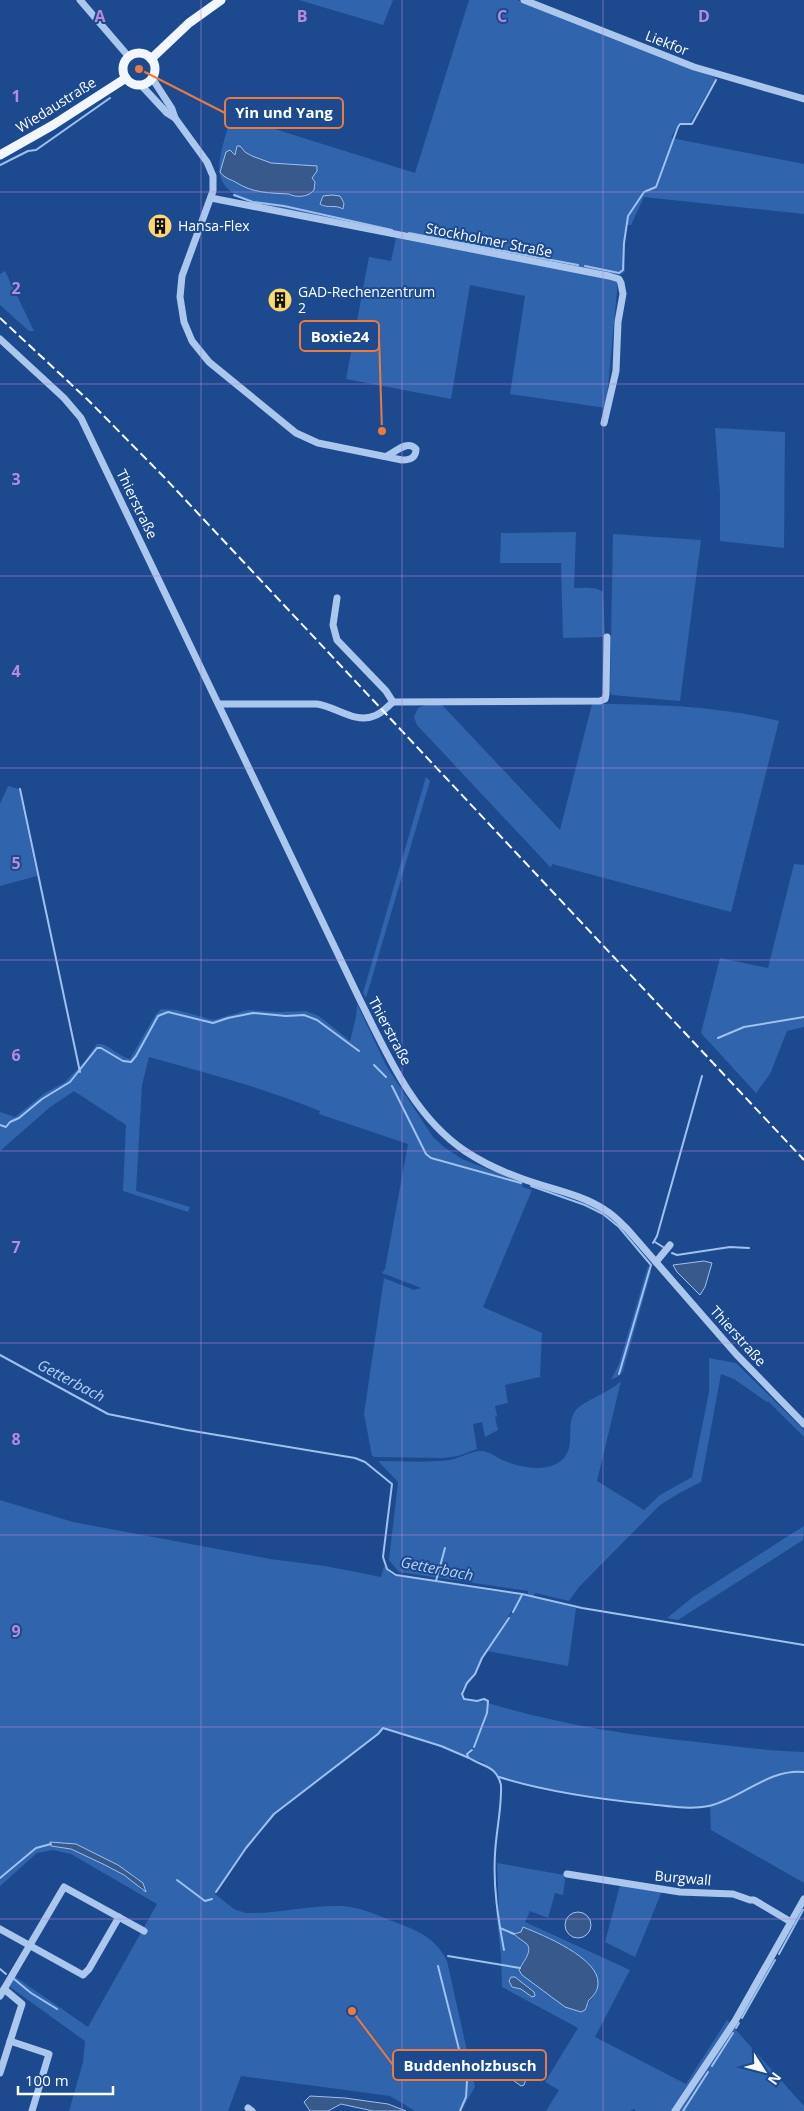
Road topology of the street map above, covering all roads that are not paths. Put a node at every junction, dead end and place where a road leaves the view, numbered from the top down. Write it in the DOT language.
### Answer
graph roads {
  1 [pos="221,0"];
  2 [pos="524,0"];
  3 [pos="84,1"];
  4 [pos="129,57"];
  5 [pos="151,59"];
  6 [pos="126,78"];
  7 [pos="152,78"];
  8 [pos="141,85"];
  9 [pos="804,99"];
  10 [pos="175,118"];
  11 [pos="0,155"];
  12 [pos="211,198"];
  13 [pos="0,339"];
  14 [pos="604,423"];
  15 [pos="388,456"];
  16 [pos="337,598"];
  17 [pos="607,637"];
  18 [pos="393,702"];
  19 [pos="219,704"];
  20 [pos="670,1245"];
  21 [pos="656,1262"];
  22 [pos="804,1424"];
  23 [pos="567,1874"];
  24 [pos="804,1899"];
  25 [pos="118,1917"];
  26 [pos="791,1922"];
  27 [pos="0,1929"];
  28 [pos="144,1931"];
  29 [pos="28,1945"];
  30 [pos="2,1992"];
  31 [pos="10,2041"];
  32 [pos="2,2057"];
  33 [pos="0,2073"];
  34 [pos="32,2111"];
  35 [pos="675,2111"];
  1 -- 5 [label="main road"];
  2 -- 9 [label="street, Liekfor"];
  3 -- 4 [label="street"];
  4 -- 5 [label="main road"];
  4 -- 6 [label="main road"];
  5 -- 7 [label="main road"];
  6 -- 8 [label="main road"];
  6 -- 11 [label="main road, Wiedaustraße"];
  7 -- 8 [label="main road"];
  7 -- 10 [label="street"];
  8 -- 10 [label="street"];
  10 -- 12 [label="street"];
  12 -- 14 [label="street, Stockholmer Straße"];
  12 -- 15 [label="street"];
  13 -- 19 [label="street, Thierstraße"];
  16 -- 18 [label="street"];
  17 -- 18 [label="street"];
  18 -- 19 [label="street"];
  19 -- 21 [label="street, Thierstraße"];
  20 -- 21 [label="street"];
  21 -- 22 [label="street, Thierstraße"];
  23 -- 26 [label="street, Burgwall"];
  24 -- 26 [label="street"];
  25 -- 28 [label="street"];
  25 -- 29 [label="street"];
  25 -- 29 [label="street"];
  26 -- 35 [label="street"];
  27 -- 29 [label="street"];
  29 -- 30 [label="street"];
  30 -- 31 [label="street"];
  31 -- 32 [label="street"];
  31 -- 34 [label="street"];
  32 -- 33 [label="street"];
}
